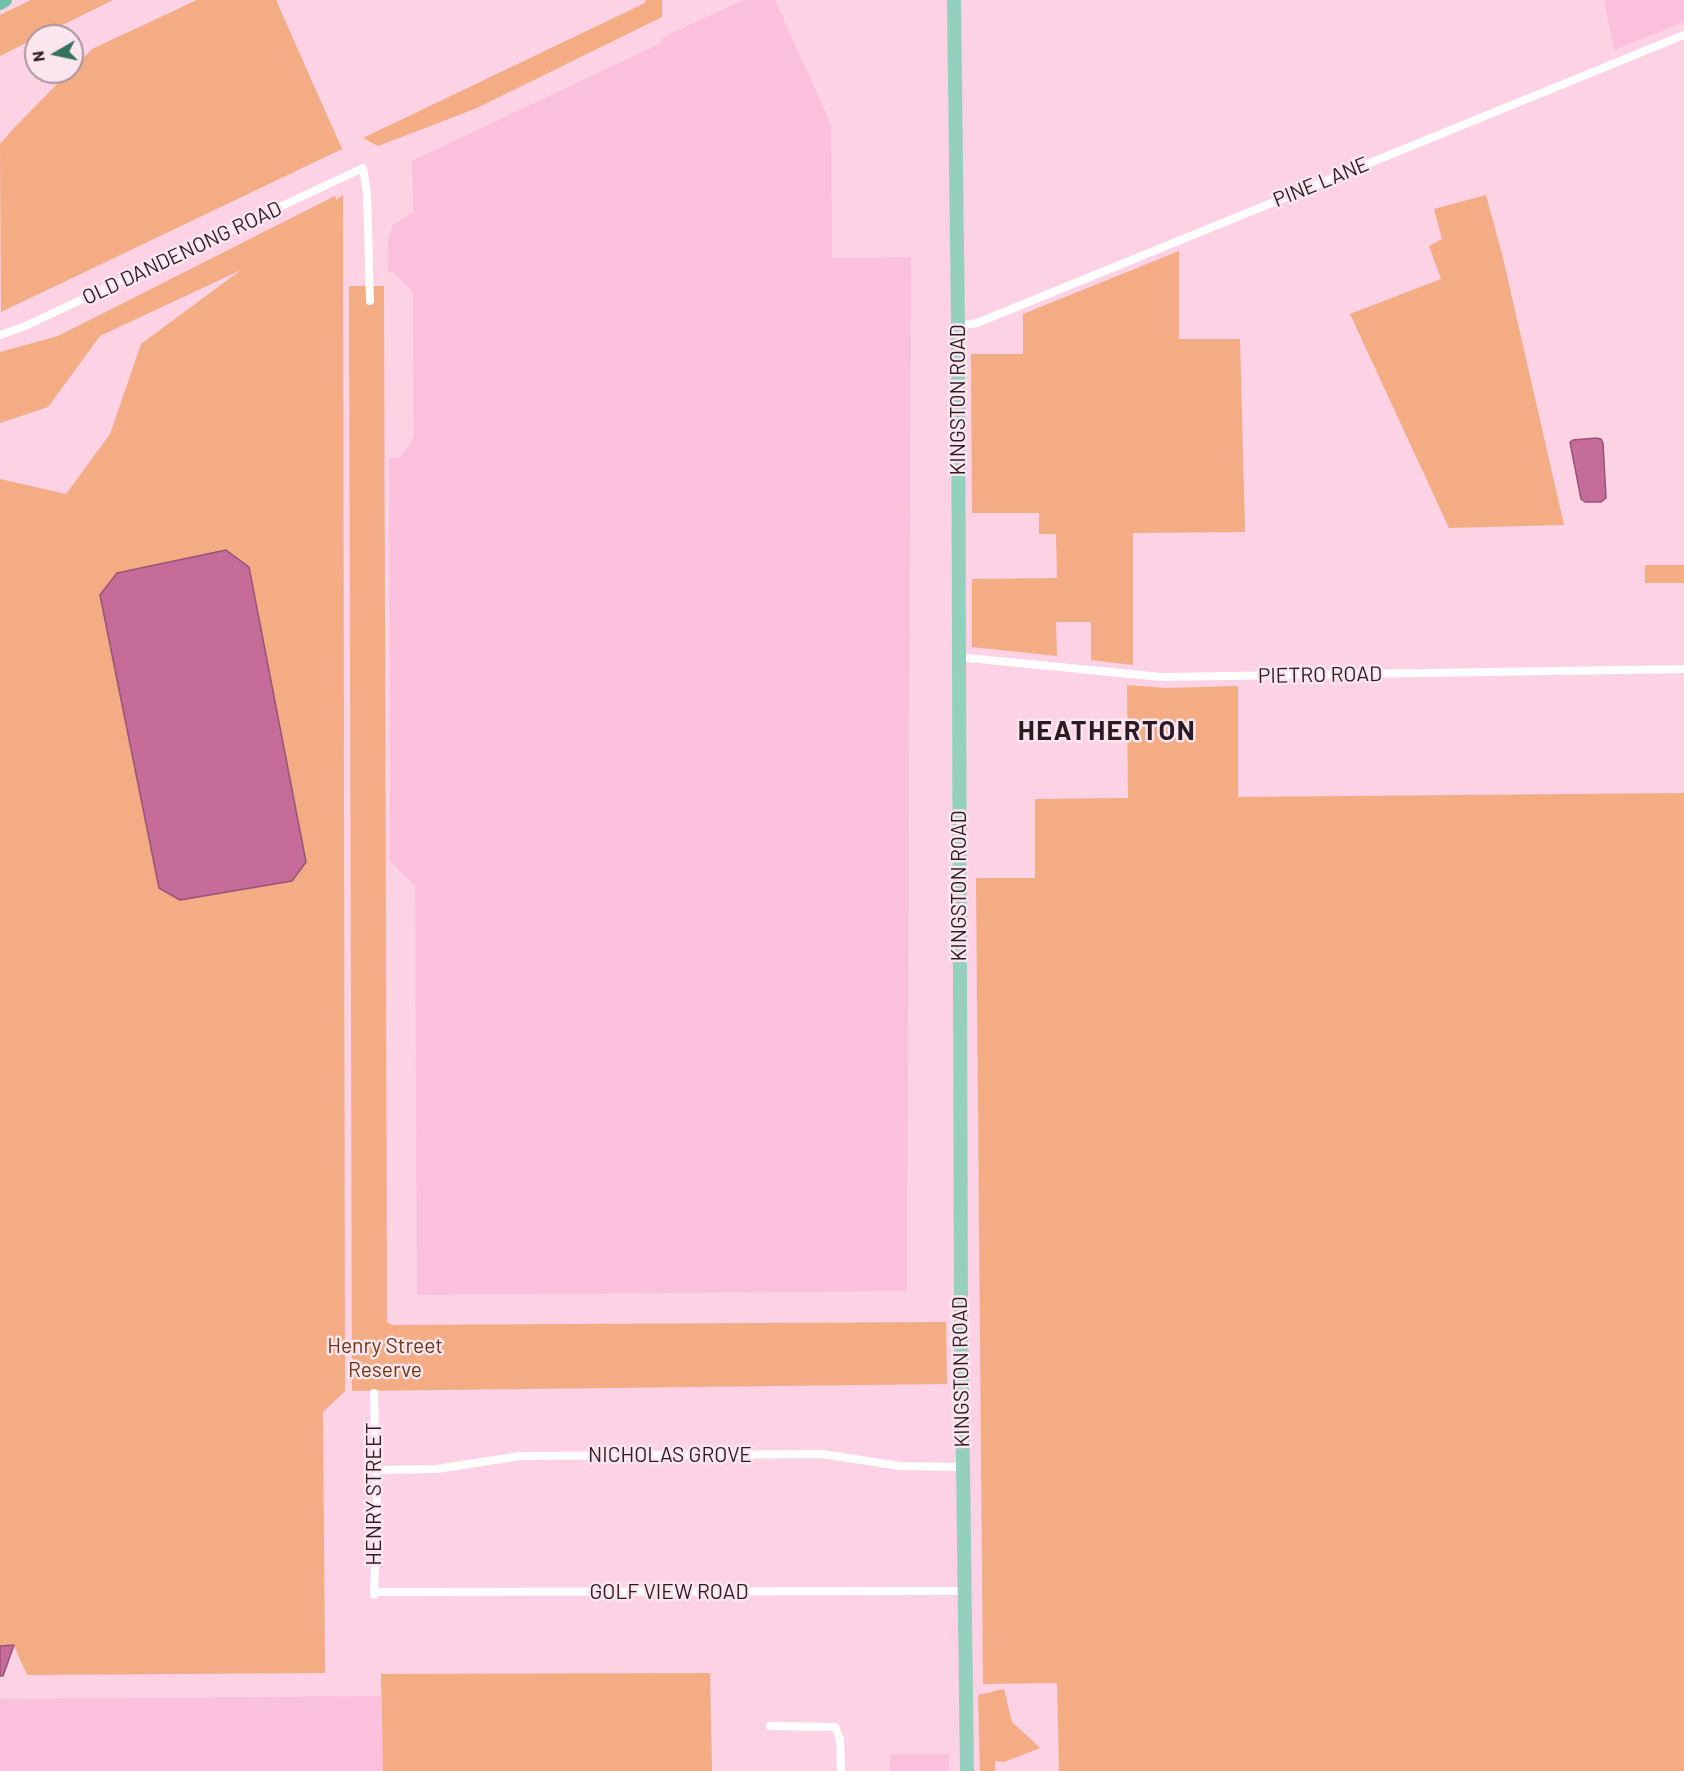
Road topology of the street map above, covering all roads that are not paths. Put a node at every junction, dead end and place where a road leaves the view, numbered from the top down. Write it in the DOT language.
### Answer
graph roads {
  1 [pos="5,0"];
  2 [pos="954,0"];
  3 [pos="0,3"];
  4 [pos="1684,35"];
  5 [pos="370,301"];
  6 [pos="958,326"];
  7 [pos="0,335"];
  8 [pos="958,657"];
  9 [pos="1684,669"];
  10 [pos="374,1393"];
  11 [pos="962,1467"];
  12 [pos="377,1470"];
  13 [pos="964,1591"];
  14 [pos="374,1594"];
  15 [pos="770,1726"];
  16 [pos="841,1771"];
  17 [pos="967,1771"];
  1 -- 3 [label="highway"];
  2 -- 6 [label="main road, KINGSTON ROAD"];
  4 -- 6 [label="street, PINE LANE"];
  5 -- 7 [label="street, OLD DANDENONG ROAD"];
  6 -- 8 [label="main road, KINGSTON ROAD"];
  8 -- 9 [label="street, PIETRO ROAD"];
  8 -- 11 [label="main road, KINGSTON ROAD"];
  10 -- 12 [label="street, HENRY STREET"];
  11 -- 12 [label="street, NICHOLAS GROVE"];
  11 -- 13 [label="main road, KINGSTON ROAD"];
  12 -- 14 [label="street, HENRY STREET"];
  13 -- 14 [label="street, GOLF VIEW ROAD"];
  13 -- 17 [label="main road, KINGSTON ROAD"];
  15 -- 16 [label="street"];
}
